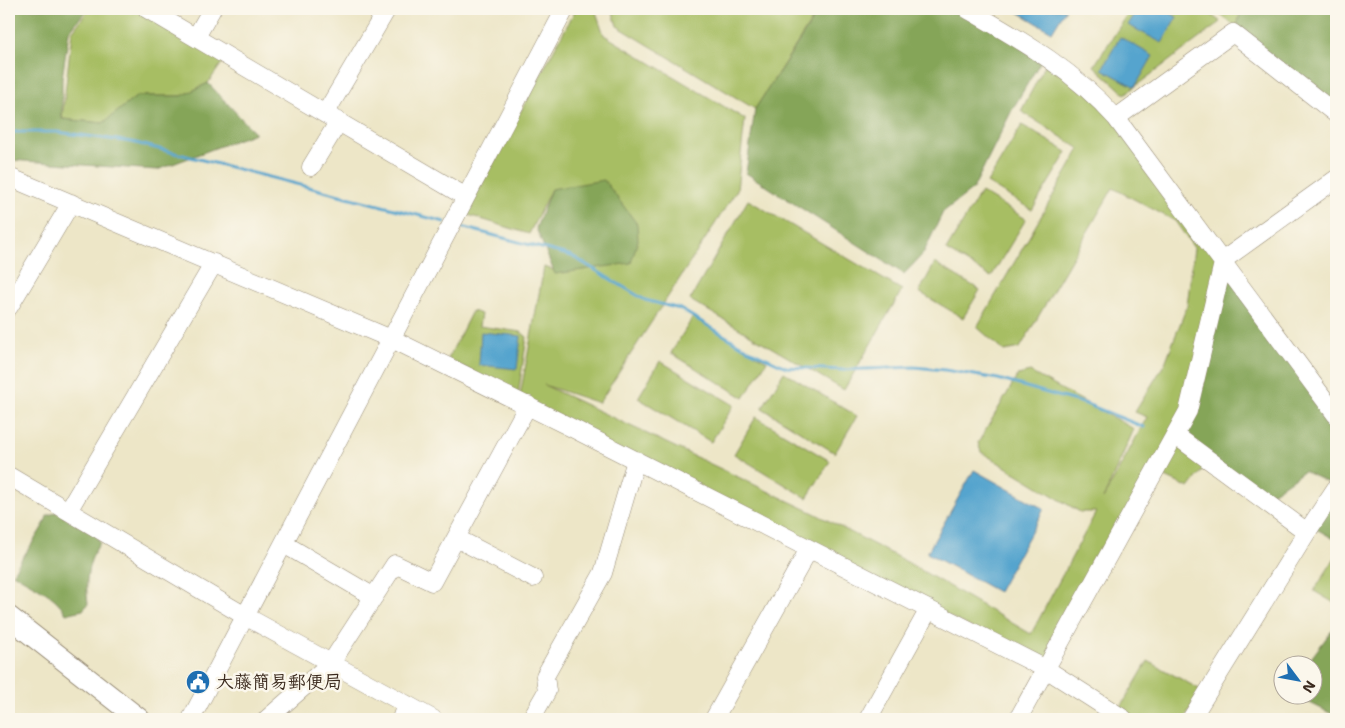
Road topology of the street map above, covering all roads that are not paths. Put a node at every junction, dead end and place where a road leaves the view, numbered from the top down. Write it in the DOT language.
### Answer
graph roads {
  1 [pos="147,9"];
  2 [pos="212,9"];
  3 [pos="387,9"];
  4 [pos="565,9"];
  5 [pos="967,9"];
  6 [pos="196,37"];
  7 [pos="1336,114"];
  8 [pos="332,118"];
  9 [pos="1116,118"];
  10 [pos="311,167"];
  11 [pos="9,177"];
  12 [pos="1336,179"];
  13 [pos="466,197"];
  14 [pos="71,203"];
  15 [pos="1223,262"];
  16 [pos="214,263"];
  17 [pos="9,308"];
  18 [pos="391,339"];
  19 [pos="528,406"];
  20 [pos="1336,415"];
  21 [pos="1175,435"];
  22 [pos="636,460"];
  23 [pos="9,476"];
  24 [pos="1336,488"];
  25 [pos="68,511"];
  26 [pos="1307,532"];
  27 [pos="456,538"];
  28 [pos="284,544"];
  29 [pos="809,549"];
  30 [pos="533,578"];
  31 [pos="374,596"];
  32 [pos="929,609"];
  33 [pos="245,616"];
  34 [pos="9,617"];
  35 [pos="332,663"];
  36 [pos="1046,669"];
  37 [pos="403,712"];
  38 [pos="139,719"];
  39 [pos="191,719"];
  40 [pos="267,719"];
  41 [pos="433,719"];
  42 [pos="531,719"];
  43 [pos="714,719"];
  44 [pos="868,719"];
  45 [pos="1018,719"];
  46 [pos="1124,719"];
  47 [pos="1191,719"];
  1 -- 6 [label="street"];
  2 -- 6 [label="street"];
  3 -- 8 [label="street"];
  4 -- 13 [label="street"];
  5 -- 9 [label="street"];
  6 -- 8 [label="street"];
  7 -- 9 [label="street"];
  8 -- 10 [label="street"];
  8 -- 13 [label="street"];
  9 -- 15 [label="street"];
  11 -- 14 [label="street"];
  12 -- 15 [label="street"];
  13 -- 18 [label="street"];
  14 -- 16 [label="street"];
  14 -- 17 [label="street"];
  15 -- 20 [label="street"];
  15 -- 21 [label="street"];
  16 -- 18 [label="street"];
  16 -- 25 [label="street"];
  18 -- 19 [label="street"];
  18 -- 28 [label="street"];
  19 -- 22 [label="street"];
  19 -- 27 [label="street"];
  21 -- 26 [label="street"];
  21 -- 36 [label="street"];
  22 -- 29 [label="street"];
  22 -- 42 [label="street"];
  23 -- 25 [label="street"];
  24 -- 26 [label="street"];
  25 -- 33 [label="street"];
  26 -- 47 [label="street"];
  27 -- 30 [label="street"];
  27 -- 31 [label="street"];
  28 -- 31 [label="street"];
  28 -- 33 [label="street"];
  29 -- 32 [label="street"];
  29 -- 43 [label="street"];
  31 -- 35 [label="street"];
  32 -- 36 [label="street"];
  32 -- 44 [label="street"];
  33 -- 35 [label="street"];
  33 -- 39 [label="street"];
  34 -- 38 [label="main road"];
  35 -- 37 [label="street"];
  35 -- 40 [label="street"];
  36 -- 45 [label="street"];
  36 -- 46 [label="street"];
  37 -- 41 [label="street"];
}
